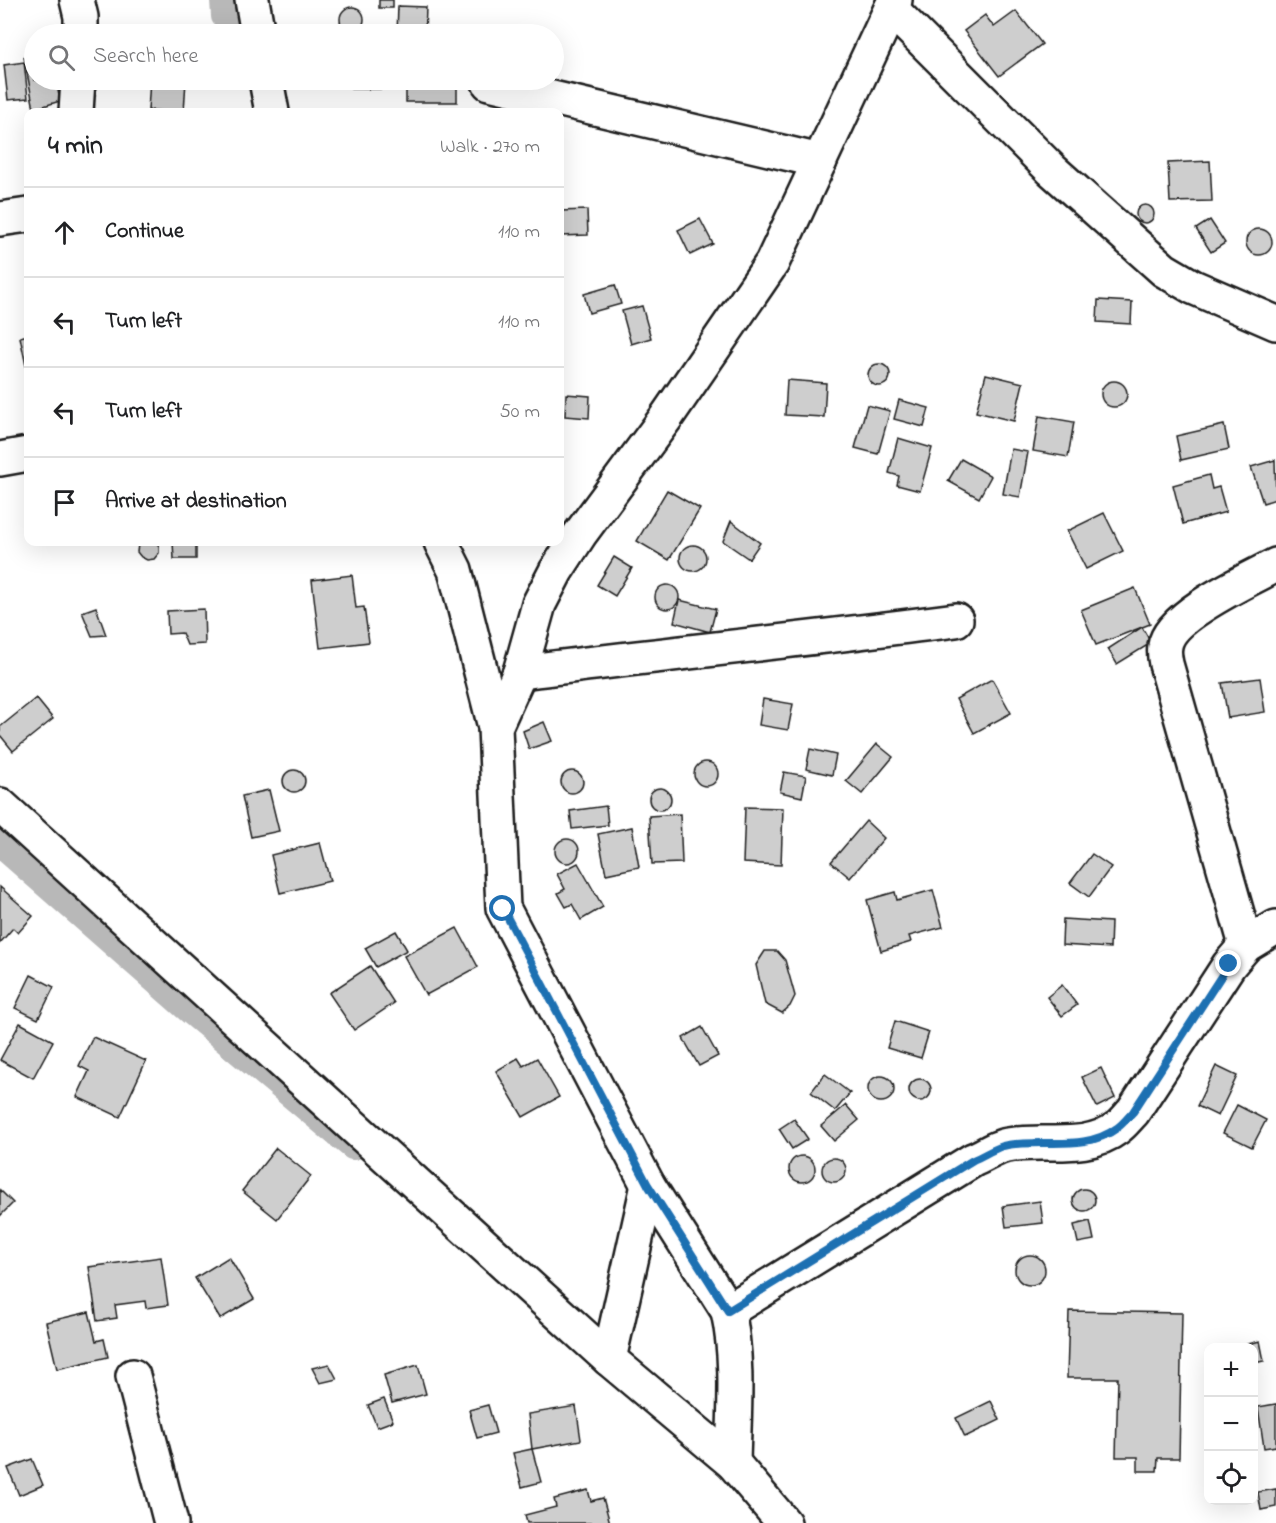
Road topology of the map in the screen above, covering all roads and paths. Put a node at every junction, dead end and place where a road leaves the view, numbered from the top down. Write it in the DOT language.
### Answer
graph roads {
  1 [pos="77,0"];
  2 [pos="252,0"];
  3 [pos="893,4"];
  4 [pos="81,24"];
  5 [pos="256,24"];
  6 [pos="77,90"];
  7 [pos="268,90"];
  8 [pos="519,90"];
  9 [pos="76,108"];
  10 [pos="271,108"];
  11 [pos="820,161"];
  12 [pos="24,216"];
  13 [pos="0,219"];
  14 [pos="1276,322"];
  15 [pos="24,455"];
  16 [pos="0,459"];
  17 [pos="443,546"];
  18 [pos="1276,565"];
  19 [pos="956,620"];
  20 [pos="520,672"];
  21 [pos="495,727"];
  22 [pos="0,805"];
  23 [pos="1276,927"];
  24 [pos="1246,945"];
  25 [pos="648,1185"];
  26 [pos="728,1311"];
  27 [pos="609,1359"];
  28 [pos="133,1376"];
  29 [pos="733,1463"];
  30 [pos="171,1523"];
  31 [pos="784,1523"];
  1 -- 4 [label="street"];
  2 -- 5 [label="street"];
  3 -- 11 [label="street"];
  3 -- 14 [label="street"];
  6 -- 9 [label="street"];
  7 -- 10 [label="street"];
  8 -- 11 [label="street"];
  11 -- 20 [label="street"];
  12 -- 13 [label="street"];
  15 -- 16 [label="street"];
  17 -- 21 [label="street"];
  18 -- 24 [label="street"];
  19 -- 20 [label="street"];
  20 -- 21 [label="street"];
  21 -- 25 [label="street"];
  22 -- 27 [label="street"];
  23 -- 24 [label="street"];
  24 -- 26 [label="street"];
  25 -- 26 [label="street"];
  25 -- 27 [label="street"];
  26 -- 29 [label="street"];
  27 -- 29 [label="street"];
  28 -- 30 [label="street"];
  29 -- 31 [label="street"];
}
